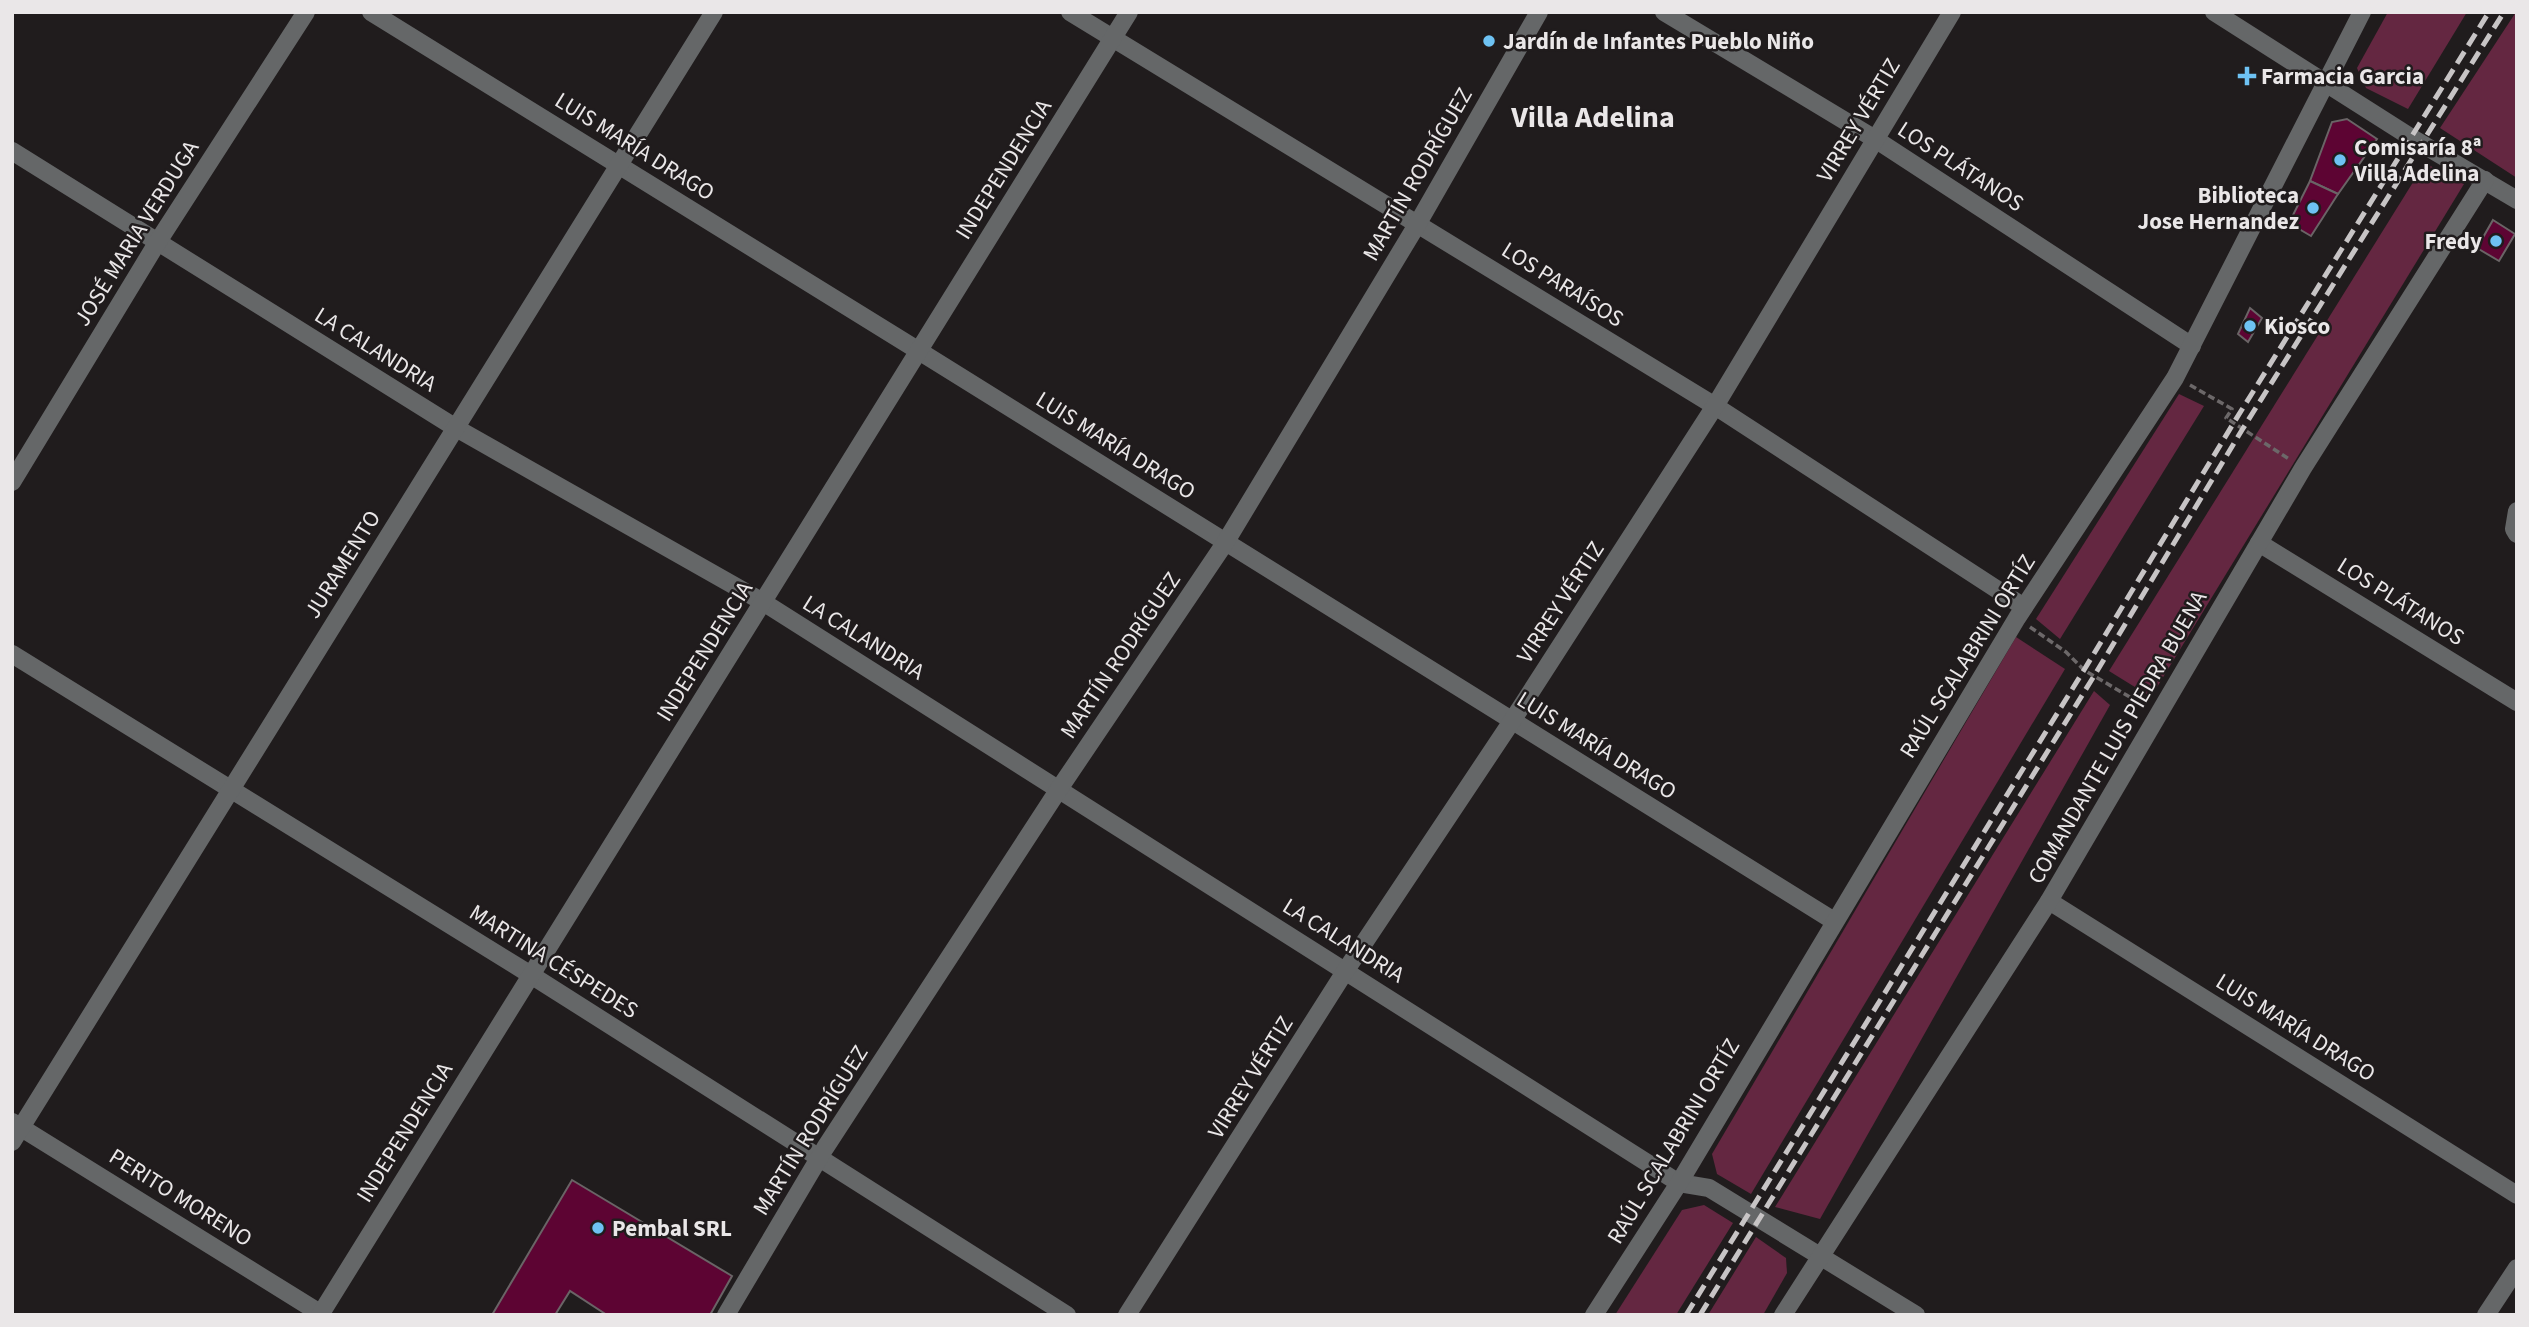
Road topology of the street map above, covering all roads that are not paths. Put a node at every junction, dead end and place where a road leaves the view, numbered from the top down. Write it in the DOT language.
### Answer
graph roads {
  1 [pos="306,12"];
  2 [pos="371,12"];
  3 [pos="714,12"];
  4 [pos="1070,12"];
  5 [pos="1129,12"];
  6 [pos="1539,12"];
  7 [pos="1664,12"];
  8 [pos="1952,12"];
  9 [pos="2214,12"];
  10 [pos="2362,12"];
  11 [pos="2372,12"];
  12 [pos="1112,39"];
  13 [pos="2325,82"];
  14 [pos="2347,97"];
  15 [pos="1875,139"];
  16 [pos="12,151"];
  17 [pos="619,165"];
  18 [pos="2485,180"];
  19 [pos="2517,200"];
  20 [pos="1418,223"];
  21 [pos="157,243"];
  22 [pos="2192,346"];
  23 [pos="919,351"];
  24 [pos="1715,406"];
  25 [pos="456,428"];
  26 [pos="12,482"];
  27 [pos="2517,511"];
  28 [pos="2517,534"];
  29 [pos="2259,542"];
  30 [pos="1225,543"];
  31 [pos="763,602"];
  32 [pos="2020,612"];
  33 [pos="12,654"];
  34 [pos="2517,702"];
  35 [pos="1512,722"];
  36 [pos="1059,789"];
  37 [pos="231,790"];
  38 [pos="2049,901"];
  39 [pos="1834,921"];
  40 [pos="1346,971"];
  41 [pos="531,975"];
  42 [pos="15,1130"];
  43 [pos="819,1159"];
  44 [pos="1679,1183"];
  45 [pos="2517,1195"];
  46 [pos="1820,1256"];
  47 [pos="2517,1268"];
  48 [pos="321,1314"];
  49 [pos="726,1315"];
  50 [pos="1067,1315"];
  51 [pos="1128,1315"];
  52 [pos="1594,1315"];
  53 [pos="1783,1315"];
  54 [pos="1916,1315"];
  55 [pos="2486,1315"];
  1 -- 21 [label="street, JOSÉ MARIA VERDUGA"];
  2 -- 17 [label="street, LUIS MARÍA DRAGO"];
  3 -- 17 [label="street, JURAMENTO"];
  4 -- 12 [label="street, LOS PARAÍSOS"];
  5 -- 12 [label="street, INDEPENDENCIA"];
  6 -- 20 [label="street, MARTÍN RODRÍGUEZ"];
  7 -- 15 [label="street, LOS PLÁTANOS"];
  8 -- 15 [label="street, VIRREY VÉRTIZ"];
  9 -- 13 [label="street"];
  10 -- 13 [label="street, RAÚL SCALABRINI ORTÍZ"];
  11 -- 14 [label="street"];
  12 -- 20 [label="street, LOS PARAÍSOS"];
  12 -- 23 [label="street, INDEPENDENCIA"];
  13 -- 14 [label="street"];
  13 -- 22 [label="street, RAÚL SCALABRINI ORTÍZ"];
  14 -- 18 [label="street"];
  15 -- 22 [label="street, LOS PLÁTANOS"];
  15 -- 24 [label="street, VIRREY VÉRTIZ"];
  16 -- 21 [label="street, LA CALANDRIA"];
  17 -- 23 [label="street, LUIS MARÍA DRAGO"];
  17 -- 25 [label="street, JURAMENTO"];
  18 -- 19 [label="street"];
  18 -- 29 [label="street, COMANDANTE LUIS PIEDRA BUENA"];
  20 -- 24 [label="street, LOS PARAÍSOS"];
  20 -- 30 [label="street, MARTÍN RODRÍGUEZ"];
  21 -- 25 [label="street, LA CALANDRIA"];
  21 -- 26 [label="street, JOSÉ MARIA VERDUGA"];
  22 -- 32 [label="street, RAÚL SCALABRINI ORTÍZ"];
  23 -- 30 [label="street, LUIS MARÍA DRAGO"];
  23 -- 31 [label="street, INDEPENDENCIA"];
  24 -- 32 [label="street, LOS PARAÍSOS"];
  24 -- 35 [label="street, VIRREY VÉRTIZ"];
  25 -- 31 [label="street, LA CALANDRIA"];
  25 -- 37 [label="street, JURAMENTO"];
  27 -- 28 [label="street"];
  29 -- 34 [label="street, LOS PLÁTANOS"];
  29 -- 38 [label="street, COMANDANTE LUIS PIEDRA BUENA"];
  30 -- 35 [label="street, LUIS MARÍA DRAGO"];
  30 -- 36 [label="street, MARTÍN RODRÍGUEZ"];
  31 -- 36 [label="street, LA CALANDRIA"];
  31 -- 41 [label="street, INDEPENDENCIA"];
  32 -- 39 [label="street, RAÚL SCALABRINI ORTÍZ"];
  33 -- 37 [label="street, MARTINA CÉSPEDES"];
  35 -- 39 [label="street, LUIS MARÍA DRAGO"];
  35 -- 40 [label="street, VIRREY VÉRTIZ"];
  36 -- 40 [label="street, LA CALANDRIA"];
  36 -- 43 [label="street, MARTÍN RODRÍGUEZ"];
  37 -- 41 [label="street, MARTINA CÉSPEDES"];
  37 -- 42 [label="street, JURAMENTO"];
  38 -- 45 [label="street, LUIS MARÍA DRAGO"];
  38 -- 46 [label="street, COMANDANTE LUIS PIEDRA BUENA"];
  39 -- 44 [label="street, RAÚL SCALABRINI ORTÍZ"];
  40 -- 44 [label="street, LA CALANDRIA"];
  40 -- 51 [label="street, VIRREY VÉRTIZ"];
  41 -- 43 [label="street, MARTINA CÉSPEDES"];
  41 -- 48 [label="street, INDEPENDENCIA"];
  42 -- 48 [label="street, PERITO MORENO"];
  43 -- 49 [label="street, MARTÍN RODRÍGUEZ"];
  43 -- 50 [label="street, MARTINA CÉSPEDES"];
  44 -- 46 [label="street"];
  44 -- 52 [label="street, RAÚL SCALABRINI ORTÍZ"];
  46 -- 53 [label="street, COMANDANTE LUIS PIEDRA BUENA"];
  46 -- 54 [label="street"];
  47 -- 55 [label="street"];
}
